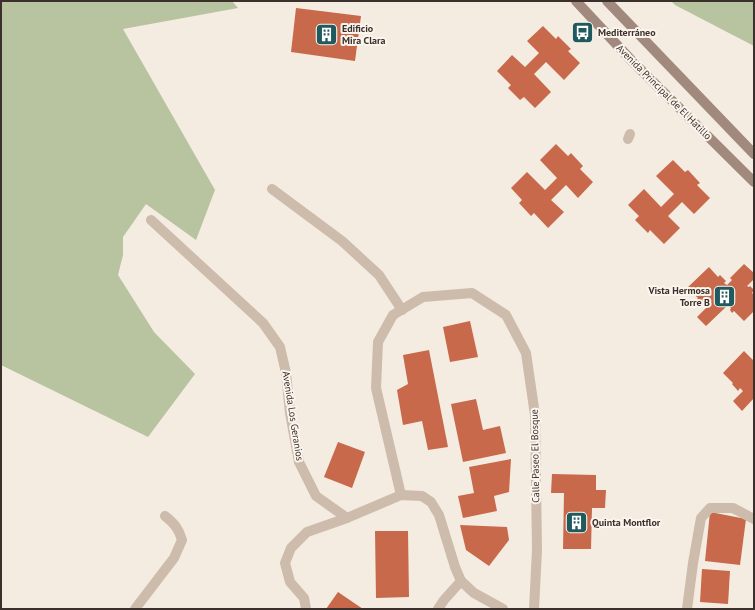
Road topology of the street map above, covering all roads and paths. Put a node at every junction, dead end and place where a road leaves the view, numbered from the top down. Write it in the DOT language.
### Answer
graph roads {
  1 [pos="576,1"];
  2 [pos="607,1"];
  3 [pos="754,154"];
  4 [pos="754,182"];
  5 [pos="272,189"];
  6 [pos="151,220"];
  7 [pos="402,310"];
  8 [pos="401,495"];
  9 [pos="165,516"];
  10 [pos="347,518"];
  11 [pos="754,519"];
  12 [pos="461,581"];
  13 [pos="134,609"];
  14 [pos="306,609"];
  15 [pos="438,609"];
  16 [pos="503,609"];
  17 [pos="534,609"];
  18 [pos="687,609"];
  1 -- 4 [label="main road, Avenida Principal de El Hatillo"];
  2 -- 3 [label="main road, Avenida Principal de El Hatillo"];
  5 -- 7 [label="street"];
  6 -- 10 [label="street, Avenida Los Geranios"];
  7 -- 8 [label="street, Calle Paseo El Bosque"];
  7 -- 17 [label="street, Calle Paseo El Bosque"];
  8 -- 10 [label="street"];
  8 -- 12 [label="street"];
  9 -- 13 [label="street"];
  10 -- 14 [label="street"];
  11 -- 18 [label="street"];
  12 -- 15 [label="street"];
  12 -- 16 [label="street"];
}
